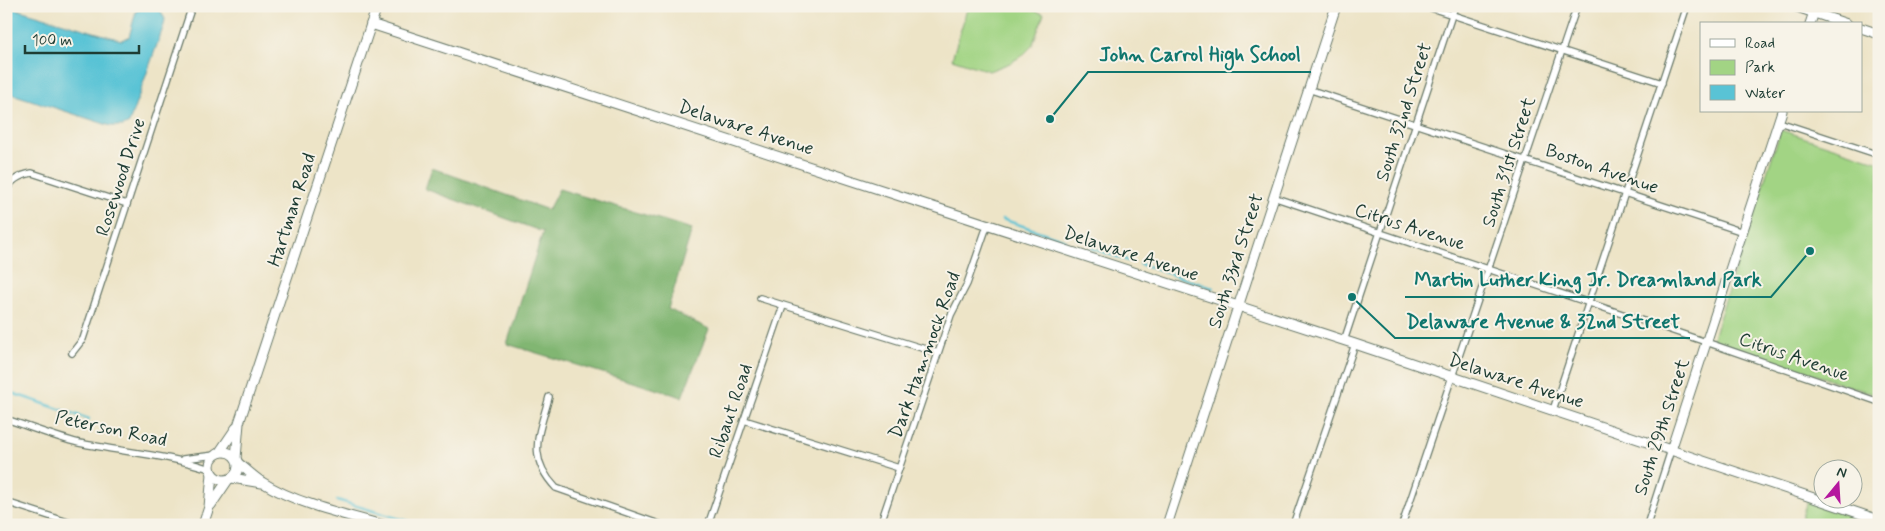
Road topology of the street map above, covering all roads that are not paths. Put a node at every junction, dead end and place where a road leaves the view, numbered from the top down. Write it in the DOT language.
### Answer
graph roads {
  1 [pos="192,6"];
  2 [pos="377,6"];
  3 [pos="1336,6"];
  4 [pos="1425,6"];
  5 [pos="1455,6"];
  6 [pos="1577,6"];
  7 [pos="1687,6"];
  8 [pos="1794,6"];
  9 [pos="1815,9"];
  10 [pos="1452,15"];
  11 [pos="1811,22"];
  12 [pos="1843,22"];
  13 [pos="371,24"];
  14 [pos="1862,28"];
  15 [pos="1879,34"];
  16 [pos="1562,50"];
  17 [pos="1662,82"];
  18 [pos="1308,88"];
  19 [pos="1782,112"];
  20 [pos="1779,122"];
  21 [pos="1417,124"];
  22 [pos="1879,155"];
  23 [pos="1525,159"];
  24 [pos="6,192"];
  25 [pos="1625,193"];
  26 [pos="1273,197"];
  27 [pos="127,204"];
  28 [pos="988,223"];
  29 [pos="1743,232"];
  30 [pos="1380,234"];
  31 [pos="1490,269"];
  32 [pos="760,298"];
  33 [pos="1589,303"];
  34 [pos="783,306"];
  35 [pos="1239,307"];
  36 [pos="1344,341"];
  37 [pos="1706,342"];
  38 [pos="1354,344"];
  39 [pos="72,353"];
  40 [pos="938,353"];
  41 [pos="1453,377"];
  42 [pos="549,397"];
  43 [pos="1879,402"];
  44 [pos="1553,410"];
  45 [pos="6,419"];
  46 [pos="744,420"];
  47 [pos="238,423"];
  48 [pos="1671,450"];
  49 [pos="217,454"];
  50 [pos="181,459"];
  51 [pos="237,460"];
  52 [pos="899,468"];
  53 [pos="211,472"];
  54 [pos="230,479"];
  55 [pos="263,482"];
  56 [pos="6,502"];
  57 [pos="209,507"];
  58 [pos="1879,520"];
  59 [pos="77,525"];
  60 [pos="203,525"];
  61 [pos="383,525"];
  62 [pos="662,525"];
  63 [pos="708,525"];
  64 [pos="880,525"];
  65 [pos="1167,525"];
  66 [pos="1293,525"];
  67 [pos="1402,525"];
  68 [pos="1647,525"];
  1 -- 27 [label="street, Rosewood Drive"];
  2 -- 13 [label="street, Hartman Road"];
  3 -- 18 [label="street, South 33rd Street"];
  4 -- 10 [label="street"];
  5 -- 10 [label="street, South 32nd Street"];
  6 -- 16 [label="street, South 31st Street"];
  7 -- 17 [label="street"];
  8 -- 9 [label="street"];
  9 -- 11 [label="street"];
  9 -- 12 [label="street"];
  10 -- 16 [label="street"];
  10 -- 21 [label="street, South 32nd Street"];
  13 -- 28 [label="street, Delaware Avenue"];
  13 -- 47 [label="street, Hartman Road"];
  14 -- 15 [label="street"];
  16 -- 17 [label="street"];
  16 -- 23 [label="street, South 31st Street"];
  17 -- 25 [label="street"];
  18 -- 21 [label="street, Boston Avenue"];
  18 -- 26 [label="street, South 33rd Street"];
  19 -- 20 [label="street, South 29th Street"];
  20 -- 22 [label="street"];
  20 -- 29 [label="street, South 29th Street"];
  21 -- 23 [label="street, Boston Avenue"];
  21 -- 30 [label="street, South 32nd Street"];
  23 -- 25 [label="street, Boston Avenue"];
  23 -- 31 [label="street, South 31st Street"];
  24 -- 27 [label="street"];
  25 -- 29 [label="street, Boston Avenue"];
  25 -- 33 [label="street"];
  26 -- 30 [label="street, Citrus Avenue"];
  26 -- 35 [label="street, South 33rd Street"];
  27 -- 39 [label="street, Rosewood Drive"];
  28 -- 35 [label="street, Delaware Avenue"];
  28 -- 40 [label="street, Dark Hammock Road"];
  29 -- 37 [label="street, South 29th Street"];
  30 -- 31 [label="street, Citrus Avenue"];
  30 -- 36 [label="street, South 32nd Street"];
  31 -- 33 [label="street, Citrus Avenue"];
  31 -- 41 [label="street, South 31st Street"];
  32 -- 34 [label="street"];
  33 -- 37 [label="street, Citrus Avenue"];
  33 -- 44 [label="street"];
  34 -- 40 [label="street"];
  34 -- 46 [label="street, Ribaut Road"];
  35 -- 36 [label="street, Delaware Avenue"];
  35 -- 65 [label="street, South 33rd Street"];
  36 -- 38 [label="street, Delaware Avenue"];
  37 -- 43 [label="street, Citrus Avenue"];
  37 -- 48 [label="street, South 29th Street"];
  38 -- 41 [label="street, Delaware Avenue"];
  38 -- 66 [label="street"];
  40 -- 52 [label="street, Dark Hammock Road"];
  41 -- 44 [label="street, Delaware Avenue"];
  41 -- 67 [label="street, South 31st Street"];
  42 -- 62 [label="street"];
  44 -- 48 [label="street, Delaware Avenue"];
  45 -- 50 [label="street, Peterson Road"];
  46 -- 52 [label="street"];
  46 -- 63 [label="street, Ribaut Road"];
  47 -- 49 [label="street, Hartman Road"];
  47 -- 51 [label="street, Hartman Road"];
  48 -- 58 [label="street, Delaware Avenue"];
  48 -- 68 [label="street, South 29th Street"];
  49 -- 50 [label="street, Peterson Road"];
  49 -- 51 [label="street"];
  49 -- 53 [label="street"];
  50 -- 53 [label="street, Peterson Road"];
  51 -- 54 [label="street"];
  51 -- 55 [label="street"];
  52 -- 64 [label="street, Dark Hammock Road"];
  53 -- 54 [label="street"];
  53 -- 57 [label="street"];
  54 -- 55 [label="street"];
  54 -- 57 [label="street"];
  55 -- 61 [label="street"];
  56 -- 59 [label="street"];
  57 -- 60 [label="street"];
}
